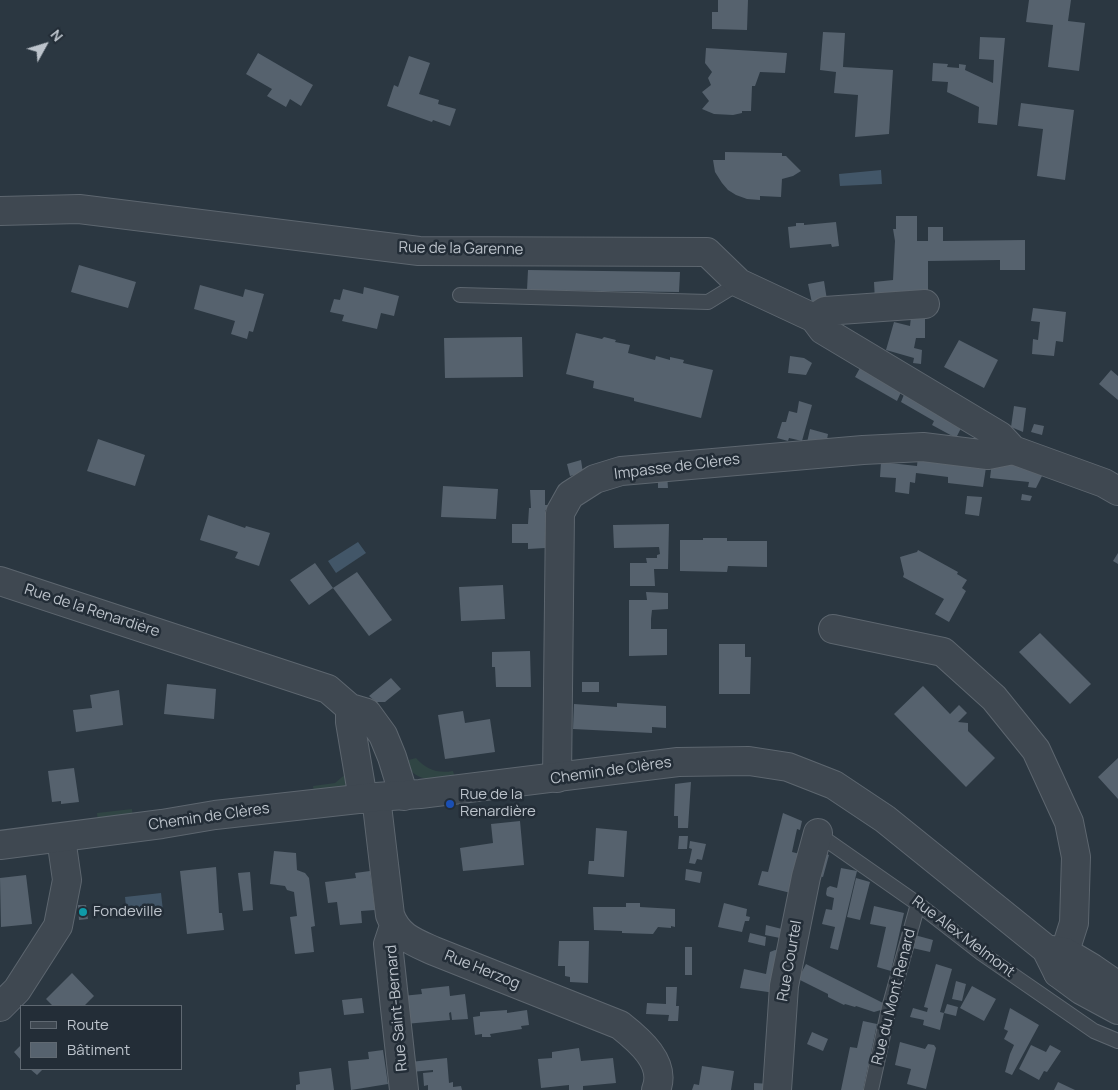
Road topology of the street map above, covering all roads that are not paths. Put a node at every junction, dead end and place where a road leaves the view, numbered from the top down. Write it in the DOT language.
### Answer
graph roads {
  1 [pos="0,212"];
  2 [pos="739,283"];
  3 [pos="460,295"];
  4 [pos="925,304"];
  5 [pos="814,318"];
  6 [pos="1012,450"];
  7 [pos="1118,490"];
  8 [pos="0,581"];
  9 [pos="833,629"];
  10 [pos="350,708"];
  11 [pos="557,778"];
  12 [pos="404,796"];
  13 [pos="369,798"];
  14 [pos="814,831"];
  15 [pos="61,838"];
  16 [pos="0,845"];
  17 [pos="918,904"];
  18 [pos="394,926"];
  19 [pos="1056,958"];
  20 [pos="1118,986"];
  21 [pos="0,1007"];
  22 [pos="1118,1010"];
  23 [pos="1118,1041"];
  24 [pos="404,1090"];
  25 [pos="656,1090"];
  26 [pos="777,1090"];
  27 [pos="871,1090"];
  1 -- 2 [label="street, Rue de la Garenne"];
  2 -- 3 [label="lane"];
  2 -- 5 [label="street, Rue de la Garenne"];
  4 -- 5 [label="street"];
  5 -- 6 [label="street"];
  6 -- 7 [label="street"];
  6 -- 11 [label="street, Impasse de Clères"];
  8 -- 10 [label="street, Rue de la Renardière"];
  9 -- 19 [label="street"];
  10 -- 12 [label="street, Rue de la Renardière"];
  10 -- 13 [label="street"];
  11 -- 12 [label="street, Chemin de Clères"];
  11 -- 19 [label="street, Chemin de Clères"];
  12 -- 13 [label="street, Chemin de Clères"];
  13 -- 15 [label="street, Chemin de Clères"];
  13 -- 18 [label="street"];
  14 -- 17 [label="lane, Rue Alex Melmont"];
  14 -- 26 [label="street, Rue Courtel"];
  15 -- 16 [label="street, Chemin de Clères"];
  15 -- 21 [label="street"];
  17 -- 23 [label="lane, Rue Alex Melmont"];
  17 -- 27 [label="lane, Rue du Mont Renard"];
  18 -- 24 [label="street, Rue Saint-Bernard"];
  18 -- 25 [label="street, Rue Herzog"];
  19 -- 20 [label="street, Chemin de Clères"];
  19 -- 22 [label="street, Chemin de Clères"];
}
